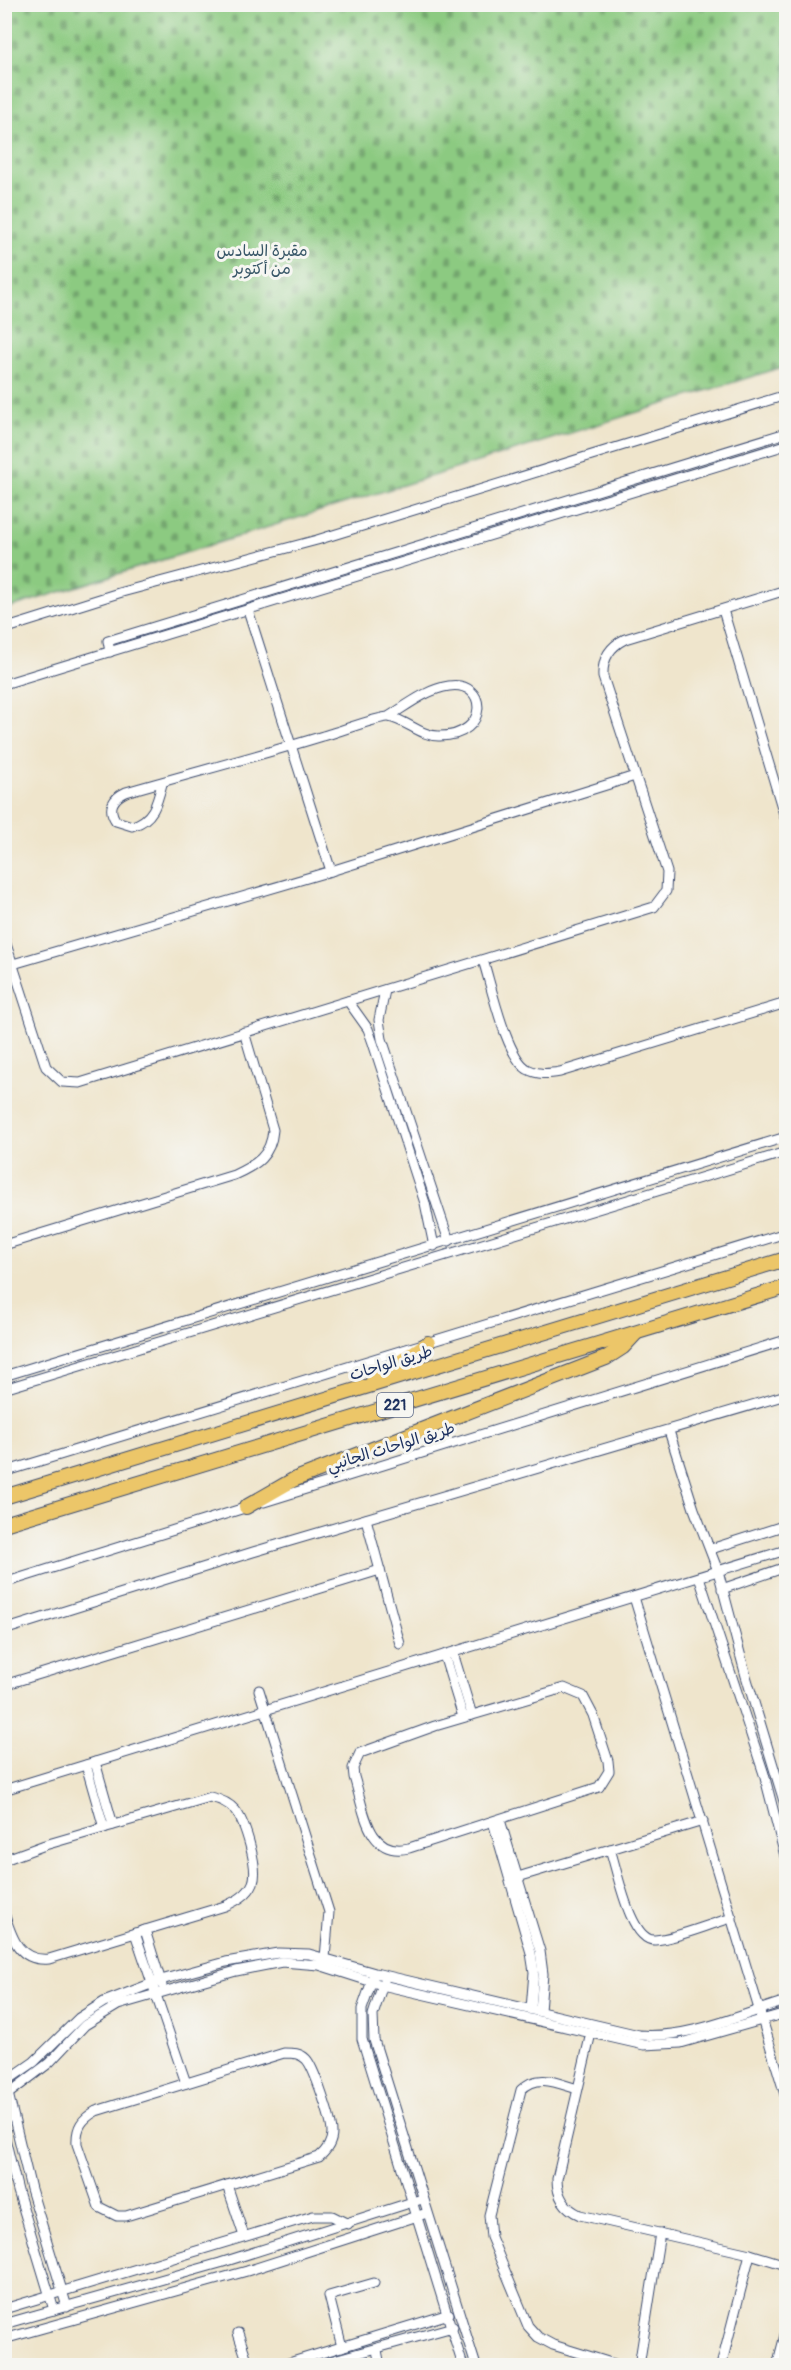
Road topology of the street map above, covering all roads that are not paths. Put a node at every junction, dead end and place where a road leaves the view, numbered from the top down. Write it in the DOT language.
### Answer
graph roads {
  1 [pos="786,395"];
  2 [pos="786,433"];
  3 [pos="786,445"];
  4 [pos="433,541"];
  5 [pos="436,552"];
  6 [pos="786,590"];
  7 [pos="248,610"];
  8 [pos="723,610"];
  9 [pos="4,629"];
  10 [pos="110,652"];
  11 [pos="4,684"];
  12 [pos="388,717"];
  13 [pos="291,746"];
  14 [pos="635,776"];
  15 [pos="162,784"];
  16 [pos="786,821"];
  17 [pos="331,871"];
  18 [pos="4,938"];
  19 [pos="483,960"];
  20 [pos="13,964"];
  21 [pos="385,990"];
  22 [pos="348,1001"];
  23 [pos="786,1003"];
  24 [pos="244,1032"];
  25 [pos="786,1137"];
  26 [pos="786,1152"];
  27 [pos="615,1190"];
  28 [pos="619,1202"];
  29 [pos="786,1233"];
  30 [pos="449,1241"];
  31 [pos="4,1245"];
  32 [pos="434,1246"];
  33 [pos="786,1259"];
  34 [pos="786,1287"];
  35 [pos="638,1331"];
  36 [pos="786,1340"];
  37 [pos="428,1344"];
  38 [pos="4,1376"];
  39 [pos="4,1389"];
  40 [pos="360,1390"];
  41 [pos="786,1395"];
  42 [pos="669,1431"];
  43 [pos="4,1472"];
  44 [pos="4,1497"];
  45 [pos="246,1507"];
  46 [pos="366,1519"];
  47 [pos="4,1524"];
  48 [pos="786,1526"];
  49 [pos="711,1549"];
  50 [pos="786,1550"];
  51 [pos="786,1567"];
  52 [pos="380,1570"];
  53 [pos="718,1572"];
  54 [pos="699,1577"];
  55 [pos="4,1583"];
  56 [pos="722,1589"];
  57 [pos="634,1597"];
  58 [pos="4,1630"];
  59 [pos="400,1644"];
  60 [pos="448,1654"];
  61 [pos="4,1685"];
  62 [pos="259,1690"];
  63 [pos="265,1710"];
  64 [pos="467,1716"];
  65 [pos="91,1763"];
  66 [pos="4,1790"];
  67 [pos="786,1809"];
  68 [pos="496,1821"];
  69 [pos="703,1821"];
  70 [pos="108,1826"];
  71 [pos="610,1849"];
  72 [pos="4,1860"];
  73 [pos="786,1860"];
  74 [pos="518,1877"];
  75 [pos="4,1913"];
  76 [pos="732,1918"];
  77 [pos="145,1930"];
  78 [pos="530,1931"];
  79 [pos="135,1933"];
  80 [pos="325,1958"];
  81 [pos="373,1978"];
  82 [pos="384,1980"];
  83 [pos="158,1987"];
  84 [pos="786,2001"];
  85 [pos="760,2009"];
  86 [pos="536,2010"];
  87 [pos="786,2013"];
  88 [pos="763,2019"];
  89 [pos="591,2033"];
  90 [pos="374,2040"];
  91 [pos="363,2043"];
  92 [pos="5,2082"];
  93 [pos="186,2083"];
  94 [pos="577,2089"];
  95 [pos="8,2094"];
  96 [pos="786,2098"];
  97 [pos="9,2125"];
  98 [pos="4,2134"];
  99 [pos="227,2185"];
  100 [pos="422,2199"];
  101 [pos="413,2203"];
  102 [pos="427,2213"];
  103 [pos="417,2217"];
  104 [pos="348,2224"];
  105 [pos="660,2234"];
  106 [pos="244,2236"];
  107 [pos="750,2254"];
  108 [pos="786,2265"];
  109 [pos="374,2283"];
  110 [pos="63,2291"];
  111 [pos="51,2295"];
  112 [pos="67,2307"];
  113 [pos="4,2309"];
  114 [pos="54,2310"];
  115 [pos="449,2314"];
  116 [pos="4,2324"];
  117 [pos="453,2327"];
  118 [pos="786,2331"];
  119 [pos="238,2333"];
  120 [pos="4,2339"];
  121 [pos="342,2347"];
  122 [pos="376,2350"];
  123 [pos="249,2366"];
  124 [pos="279,2366"];
  125 [pos="312,2366"];
  126 [pos="380,2366"];
  127 [pos="463,2366"];
  128 [pos="476,2366"];
  129 [pos="621,2366"];
  130 [pos="639,2366"];
  131 [pos="721,2366"];
  132 [pos="777,2366"];
  1 -- 9 [label="street"];
  2 -- 4 [label="street"];
  3 -- 5 [label="street"];
  4 -- 5 [label="street"];
  4 -- 10 [label="street"];
  5 -- 7 [label="street"];
  6 -- 8 [label="street"];
  7 -- 10 [label="street"];
  7 -- 13 [label="street"];
  8 -- 14 [label="street"];
  8 -- 16 [label="street"];
  10 -- 11 [label="street"];
  12 -- 12 [label="street"];
  12 -- 13 [label="street"];
  13 -- 15 [label="street"];
  13 -- 17 [label="street"];
  14 -- 17 [label="street"];
  14 -- 19 [label="street"];
  15 -- 15 [label="street"];
  17 -- 20 [label="street"];
  18 -- 20 [label="street"];
  19 -- 21 [label="street"];
  19 -- 23 [label="street"];
  20 -- 24 [label="street"];
  21 -- 22 [label="street"];
  21 -- 30 [label="street"];
  22 -- 24 [label="street"];
  22 -- 32 [label="street"];
  24 -- 31 [label="street"];
  25 -- 27 [label="street"];
  26 -- 28 [label="street"];
  27 -- 28 [label="street"];
  27 -- 30 [label="street"];
  28 -- 39 [label="street"];
  29 -- 37 [label="street"];
  30 -- 32 [label="street"];
  32 -- 38 [label="street"];
  33 -- 40 [label="highway, طريق الواحات / 221"];
  34 -- 35 [label="highway, 221"];
  35 -- 45 [label="highway"];
  35 -- 47 [label="highway, 221"];
  36 -- 45 [label="street, طريق الواحات الجانبي"];
  37 -- 40 [label="highway"];
  37 -- 43 [label="street"];
  40 -- 44 [label="highway, طريق الواحات / 221"];
  41 -- 42 [label="street"];
  42 -- 46 [label="street"];
  42 -- 49 [label="street"];
  45 -- 55 [label="street, طريق الواحات الجانبي"];
  46 -- 52 [label="street"];
  46 -- 58 [label="street"];
  48 -- 49 [label="street"];
  49 -- 53 [label="street"];
  50 -- 53 [label="street"];
  51 -- 56 [label="street"];
  52 -- 59 [label="street"];
  52 -- 61 [label="street"];
  53 -- 54 [label="street"];
  53 -- 56 [label="street"];
  54 -- 57 [label="street"];
  54 -- 73 [label="street"];
  56 -- 67 [label="street"];
  57 -- 60 [label="street"];
  57 -- 69 [label="street"];
  60 -- 63 [label="street"];
  60 -- 64 [label="street"];
  62 -- 63 [label="street"];
  63 -- 65 [label="street"];
  63 -- 80 [label="street"];
  64 -- 68 [label="street"];
  64 -- 68 [label="street"];
  65 -- 66 [label="street"];
  65 -- 70 [label="street"];
  68 -- 74 [label="street"];
  68 -- 78 [label="street"];
  69 -- 71 [label="street"];
  69 -- 76 [label="street"];
  70 -- 72 [label="street"];
  70 -- 77 [label="street"];
  71 -- 74 [label="street"];
  71 -- 76 [label="street"];
  74 -- 78 [label="street"];
  75 -- 79 [label="street"];
  76 -- 85 [label="street"];
  77 -- 79 [label="street"];
  77 -- 83 [label="street"];
  78 -- 86 [label="street"];
  79 -- 83 [label="street"];
  80 -- 81 [label="street"];
  80 -- 83 [label="street"];
  81 -- 82 [label="street"];
  81 -- 83 [label="street"];
  81 -- 91 [label="street"];
  82 -- 86 [label="street"];
  82 -- 89 [label="street"];
  82 -- 90 [label="street"];
  83 -- 92 [label="street"];
  83 -- 93 [label="street"];
  83 -- 95 [label="street"];
  84 -- 85 [label="street"];
  85 -- 86 [label="street"];
  85 -- 88 [label="street"];
  87 -- 88 [label="street"];
  88 -- 89 [label="street"];
  88 -- 96 [label="street"];
  89 -- 94 [label="street"];
  90 -- 91 [label="street"];
  90 -- 100 [label="street"];
  91 -- 101 [label="street"];
  92 -- 95 [label="street"];
  93 -- 99 [label="street"];
  93 -- 99 [label="street"];
  94 -- 105 [label="street"];
  94 -- 129 [label="street"];
  95 -- 97 [label="street"];
  97 -- 110 [label="street"];
  98 -- 111 [label="street"];
  99 -- 106 [label="street"];
  100 -- 101 [label="street"];
  100 -- 102 [label="street"];
  101 -- 103 [label="street"];
  101 -- 104 [label="street"];
  102 -- 103 [label="street"];
  102 -- 128 [label="street"];
  103 -- 115 [label="street"];
  103 -- 120 [label="street"];
  104 -- 106 [label="street"];
  104 -- 112 [label="street"];
  105 -- 107 [label="street"];
  105 -- 130 [label="street"];
  106 -- 110 [label="street"];
  107 -- 108 [label="street"];
  107 -- 131 [label="street"];
  109 -- 121 [label="street"];
  110 -- 111 [label="street"];
  110 -- 112 [label="street"];
  111 -- 113 [label="street"];
  111 -- 114 [label="street"];
  112 -- 114 [label="street"];
  114 -- 116 [label="street"];
  115 -- 117 [label="street"];
  115 -- 121 [label="street"];
  117 -- 122 [label="street"];
  117 -- 127 [label="street"];
  118 -- 132 [label="street"];
  119 -- 123 [label="street"];
  121 -- 124 [label="street"];
  122 -- 125 [label="street"];
  122 -- 126 [label="street"];
}
